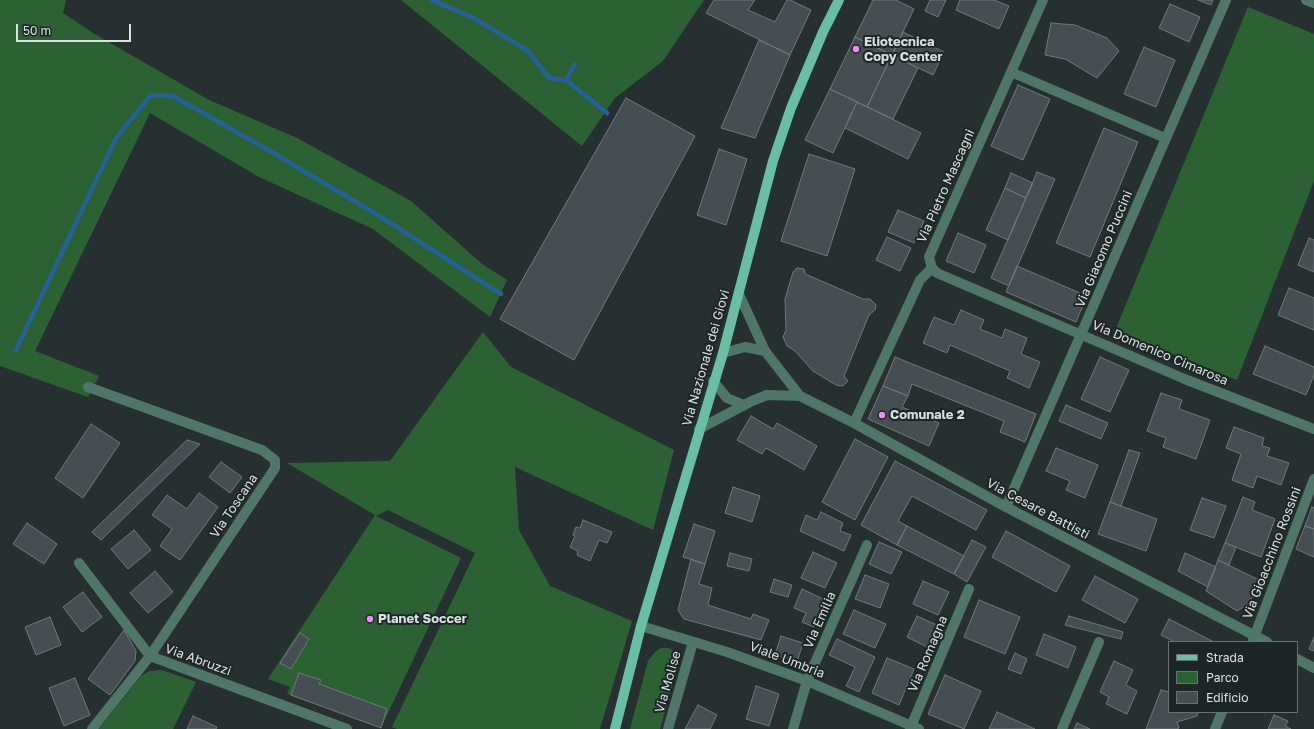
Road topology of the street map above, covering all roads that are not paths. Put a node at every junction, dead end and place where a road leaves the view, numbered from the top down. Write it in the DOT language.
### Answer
graph roads {
  1 [pos="839,0"];
  2 [pos="1043,0"];
  3 [pos="1226,0"];
  4 [pos="1306,0"];
  5 [pos="1314,3"];
  6 [pos="1011,72"];
  7 [pos="1165,138"];
  8 [pos="932,268"];
  9 [pos="739,294"];
  10 [pos="1082,335"];
  11 [pos="765,351"];
  12 [pos="723,353"];
  13 [pos="713,381"];
  14 [pos="88,386"];
  15 [pos="800,396"];
  16 [pos="744,405"];
  17 [pos="854,424"];
  18 [pos="699,429"];
  19 [pos="1314,429"];
  20 [pos="1314,479"];
  21 [pos="1006,507"];
  22 [pos="867,545"];
  23 [pos="79,564"];
  24 [pos="969,589"];
  25 [pos="641,626"];
  26 [pos="1253,639"];
  27 [pos="693,642"];
  28 [pos="1099,642"];
  29 [pos="150,656"];
  30 [pos="1298,660"];
  31 [pos="1314,668"];
  32 [pos="807,681"];
  33 [pos="1222,713"];
  34 [pos="340,728"];
  35 [pos="913,728"];
  36 [pos="92,729"];
  37 [pos="615,729"];
  38 [pos="668,729"];
  39 [pos="793,729"];
  40 [pos="1062,729"];
  41 [pos="1215,729"];
  1 -- 9 [label="main road, Via Nazionale dei Giovi"];
  2 -- 6 [label="street, Via Pietro Mascagni"];
  3 -- 7 [label="street, Via Giacomo Puccini"];
  4 -- 5 [label="street"];
  6 -- 7 [label="street"];
  6 -- 8 [label="street, Via Pietro Mascagni"];
  7 -- 10 [label="street, Via Giacomo Puccini"];
  8 -- 10 [label="street, Via Domenico Cimarosa"];
  8 -- 17 [label="street"];
  9 -- 11 [label="street, Via Cesare Battisti"];
  9 -- 12 [label="main road, Via Nazionale dei Giovi"];
  10 -- 19 [label="street, Via Domenico Cimarosa"];
  10 -- 21 [label="street, Via Giacomo Puccini"];
  11 -- 12 [label="street"];
  11 -- 15 [label="street, Via Cesare Battisti"];
  12 -- 13 [label="main road, Via Nazionale dei Giovi"];
  13 -- 16 [label="street"];
  13 -- 18 [label="main road, Via Nazionale dei Giovi"];
  14 -- 29 [label="street, Via Toscana"];
  15 -- 16 [label="street, Via Cesare Battisti"];
  15 -- 17 [label="street, Via Cesare Battisti"];
  16 -- 18 [label="street, Via Cesare Battisti"];
  17 -- 21 [label="street, Via Cesare Battisti"];
  18 -- 25 [label="main road, Via Nazionale dei Giovi"];
  20 -- 26 [label="street, Via Gioacchino Rossini"];
  21 -- 26 [label="street, Via Cesare Battisti"];
  22 -- 32 [label="street, Via Emilia"];
  23 -- 29 [label="street, Via Abruzzi"];
  24 -- 35 [label="street, Via Romagna"];
  25 -- 27 [label="street, Viale Umbria"];
  25 -- 37 [label="main road, Via Nazionale dei Giovi"];
  27 -- 32 [label="street, Viale Umbria"];
  27 -- 38 [label="street, Via Molise"];
  28 -- 40 [label="street"];
  29 -- 34 [label="street, Via Abruzzi"];
  29 -- 36 [label="street, Via Toscana"];
  30 -- 31 [label="street"];
  32 -- 35 [label="street, Viale Umbria"];
  32 -- 39 [label="street, Via Emilia"];
  33 -- 41 [label="street"];
}
